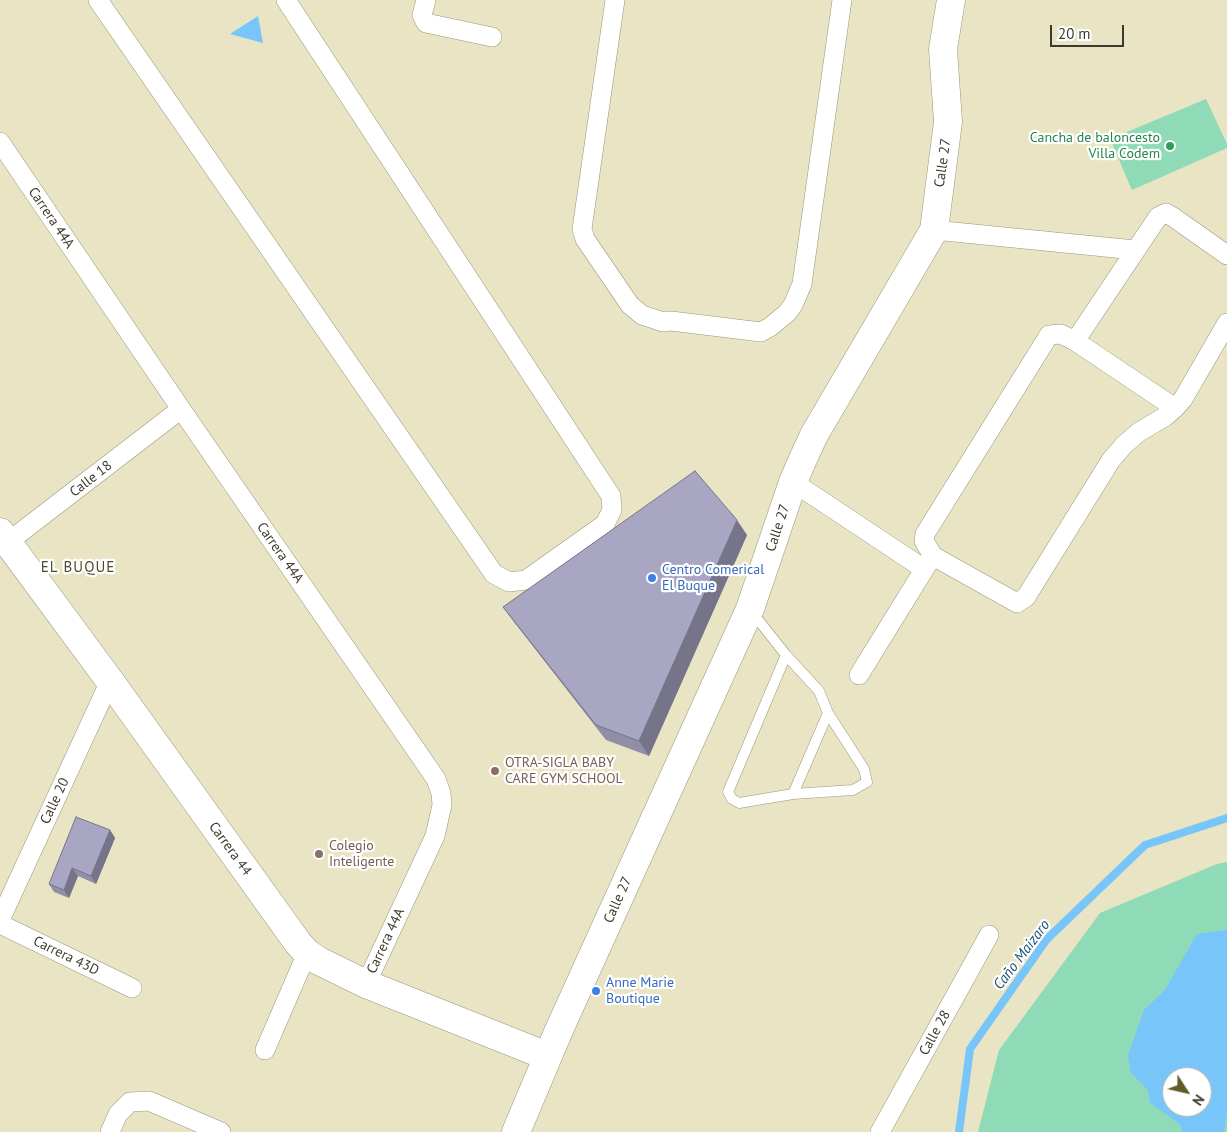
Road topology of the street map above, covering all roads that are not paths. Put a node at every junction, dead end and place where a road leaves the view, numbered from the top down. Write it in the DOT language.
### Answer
graph roads {
  1 [pos="98,0"];
  2 [pos="286,0"];
  3 [pos="426,0"];
  4 [pos="615,0"];
  5 [pos="842,0"];
  6 [pos="951,0"];
  7 [pos="492,38"];
  8 [pos="0,142"];
  9 [pos="934,230"];
  10 [pos="1135,250"];
  11 [pos="1227,255"];
  12 [pos="1227,323"];
  13 [pos="1075,341"];
  14 [pos="1176,408"];
  15 [pos="181,409"];
  16 [pos="793,482"];
  17 [pos="3,540"];
  18 [pos="928,563"];
  19 [pos="750,610"];
  20 [pos="786,655"];
  21 [pos="859,676"];
  22 [pos="110,681"];
  23 [pos="828,713"];
  24 [pos="793,794"];
  25 [pos="0,920"];
  26 [pos="0,924"];
  27 [pos="989,935"];
  28 [pos="307,953"];
  29 [pos="366,984"];
  30 [pos="132,988"];
  31 [pos="265,1050"];
  32 [pos="548,1056"];
  33 [pos="110,1132"];
  34 [pos="221,1132"];
  35 [pos="516,1132"];
  36 [pos="880,1132"];
  1 -- 2 [label="street"];
  3 -- 7 [label="street"];
  4 -- 5 [label="street"];
  6 -- 9 [label="street, Calle 27"];
  8 -- 15 [label="street, Carrera 44A"];
  9 -- 10 [label="street"];
  9 -- 16 [label="street, Calle 27"];
  10 -- 11 [label="street"];
  10 -- 13 [label="street"];
  12 -- 14 [label="street"];
  13 -- 14 [label="street"];
  13 -- 18 [label="street"];
  14 -- 18 [label="street"];
  15 -- 17 [label="street, Calle 18"];
  15 -- 29 [label="street, Carrera 44A"];
  16 -- 18 [label="street"];
  16 -- 19 [label="street, Calle 27"];
  17 -- 22 [label="street, Carrera 44"];
  18 -- 21 [label="street"];
  19 -- 20 [label="lane"];
  19 -- 32 [label="street, Calle 27"];
  20 -- 23 [label="lane"];
  20 -- 24 [label="lane"];
  22 -- 25 [label="street, Calle 20"];
  22 -- 28 [label="street, Carrera 44"];
  23 -- 24 [label="lane"];
  23 -- 24 [label="lane"];
  26 -- 30 [label="street, Carrera 43D"];
  27 -- 36 [label="street, Calle 28"];
  28 -- 29 [label="street, Carrera 44"];
  28 -- 31 [label="street"];
  29 -- 32 [label="street, Carrera 44"];
  32 -- 35 [label="street, Calle 27"];
  33 -- 34 [label="street"];
}
